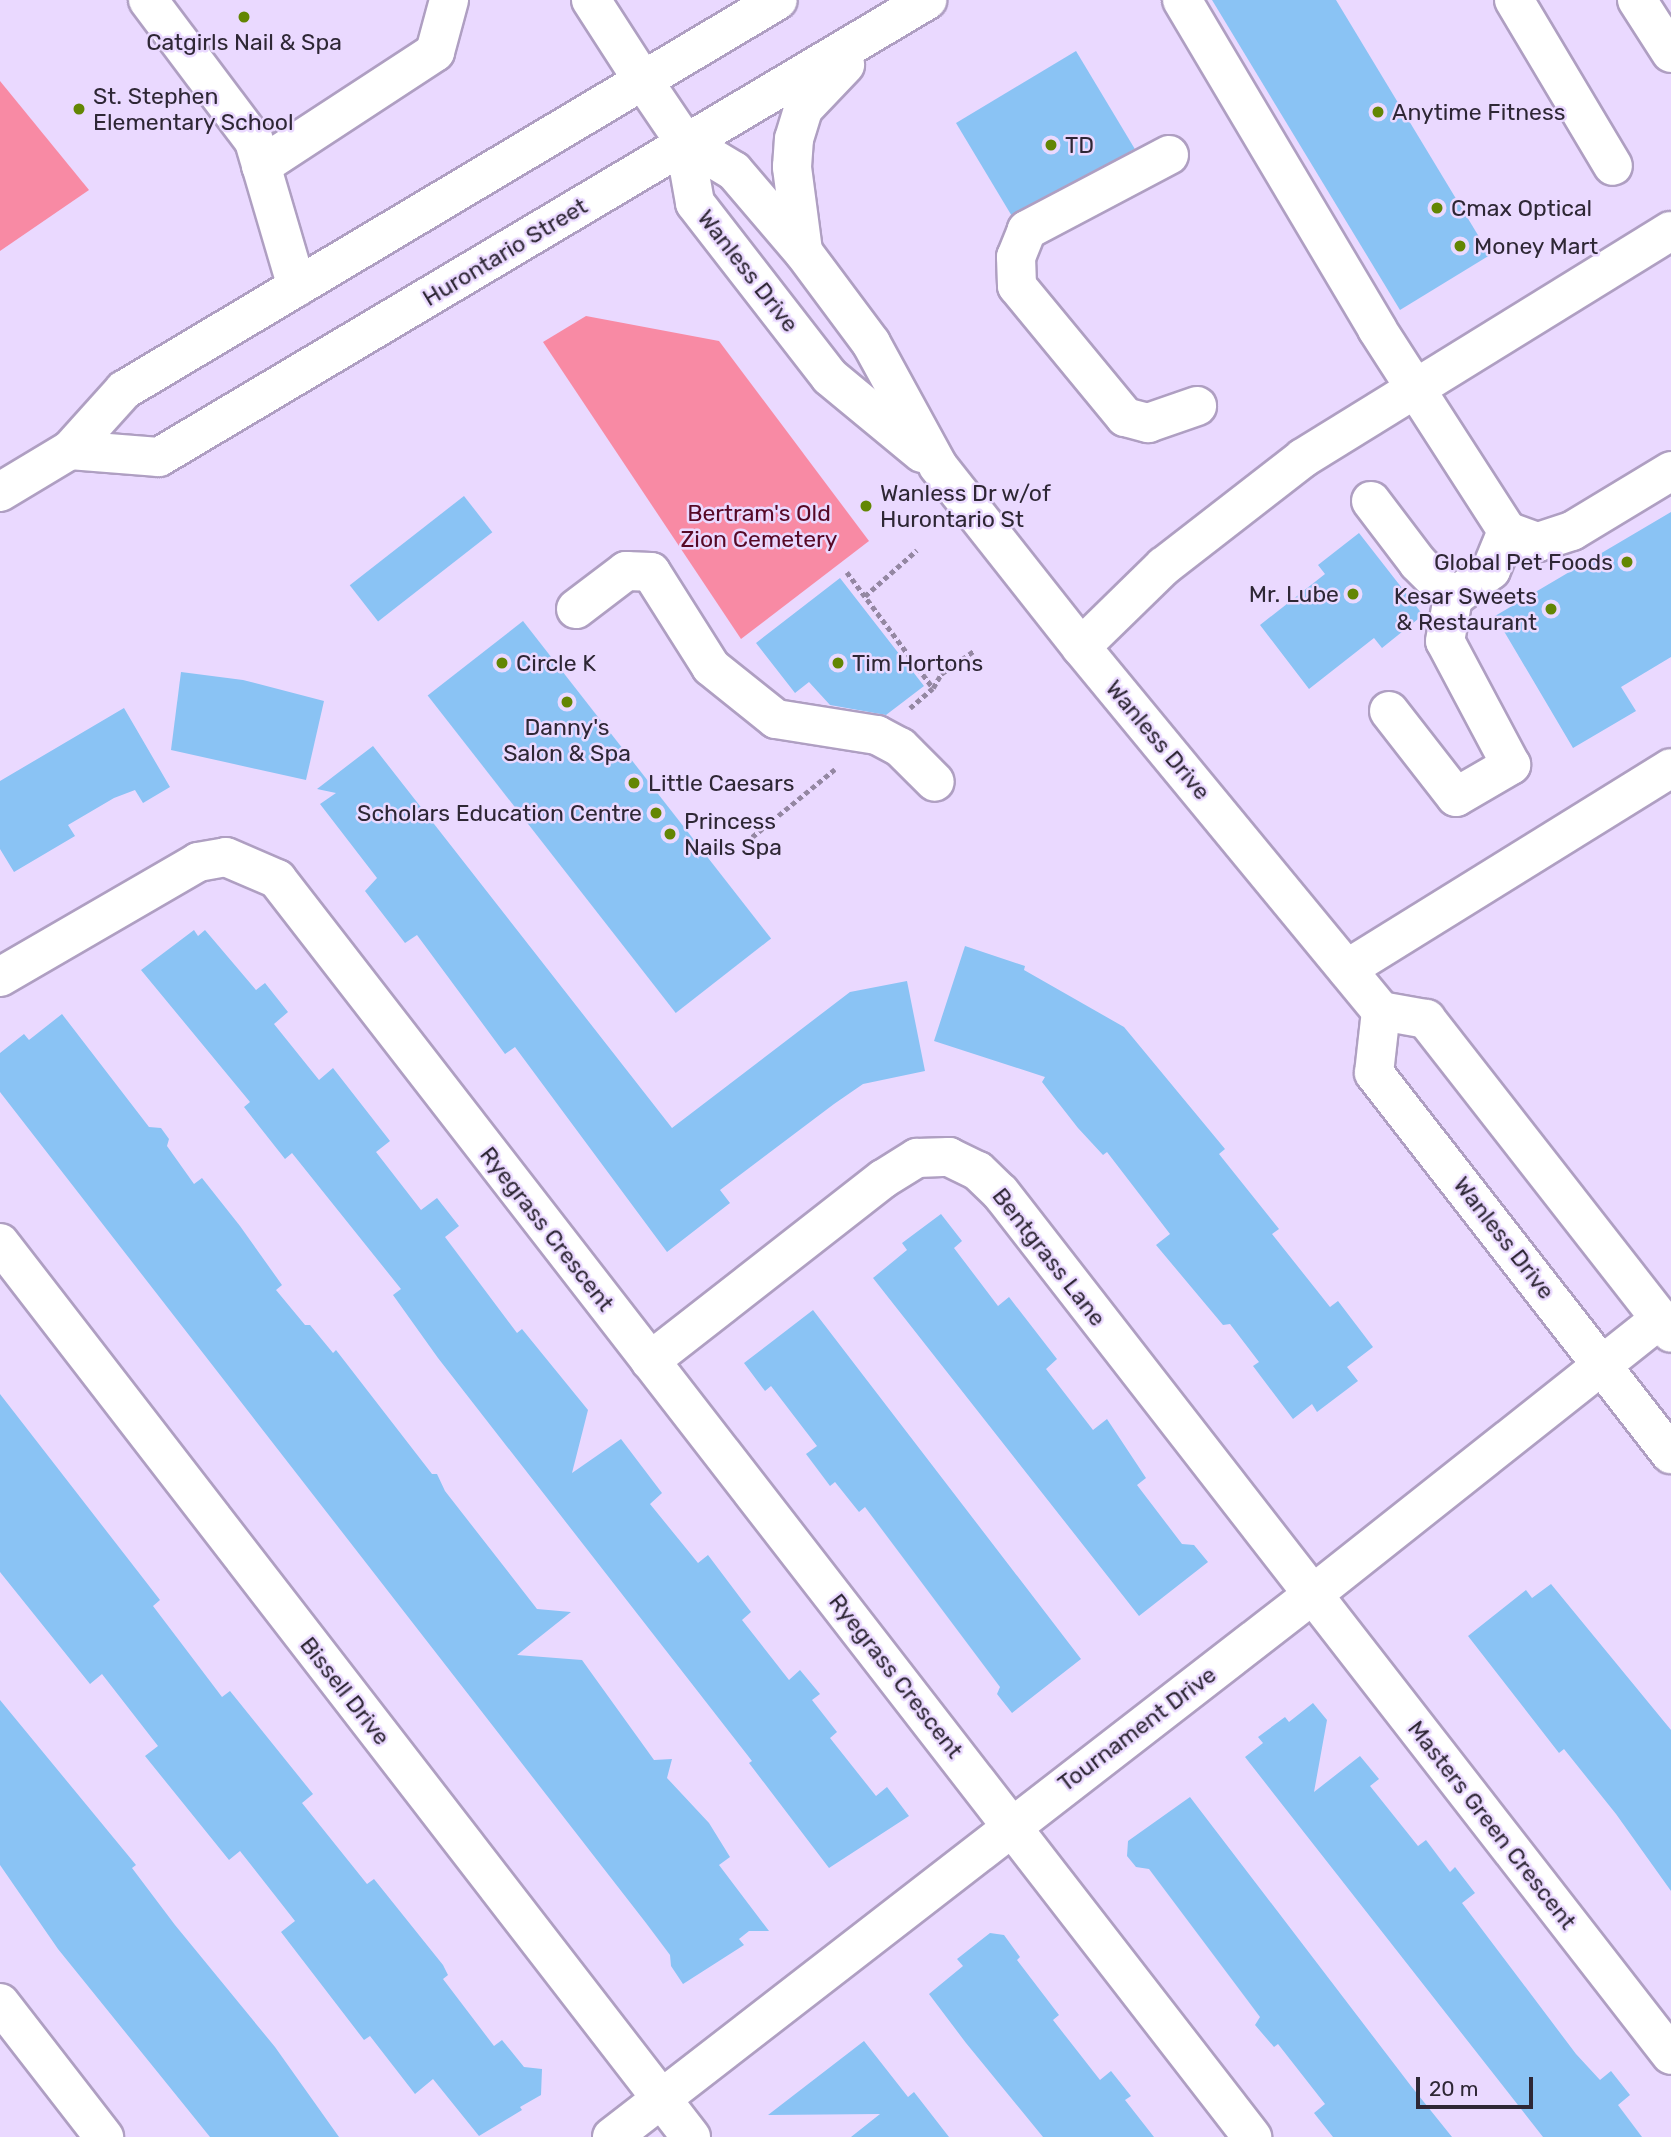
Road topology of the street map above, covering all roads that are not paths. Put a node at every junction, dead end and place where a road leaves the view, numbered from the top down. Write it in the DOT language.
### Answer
graph roads {
  1 [pos="148,0"];
  2 [pos="449,0"];
  3 [pos="592,0"];
  4 [pos="778,0"];
  5 [pos="929,0"];
  6 [pos="1182,0"];
  7 [pos="1514,0"];
  8 [pos="642,79"];
  9 [pos="684,141"];
  10 [pos="1169,155"];
  11 [pos="261,166"];
  12 [pos="1613,166"];
  13 [pos="1671,231"];
  14 [pos="804,253"];
  15 [pos="297,287"];
  16 [pos="1413,387"];
  17 [pos="1197,406"];
  18 [pos="69,450"];
  19 [pos="938,466"];
  20 [pos="1671,471"];
  21 [pos="0,492"];
  22 [pos="1371,501"];
  23 [pos="1507,531"];
  24 [pos="1453,598"];
  25 [pos="576,609"];
  26 [pos="1081,647"];
  27 [pos="1389,711"];
  28 [pos="1671,768"];
  29 [pos="935,782"];
  30 [pos="1347,970"];
  31 [pos="0,977"];
  32 [pos="1381,1011"];
  33 [pos="0,1243"];
  34 [pos="1666,1326"];
  35 [pos="650,1361"];
  36 [pos="1603,1365"];
  37 [pos="1671,1454"];
  38 [pos="1312,1595"];
  39 [pos="1012,1825"];
  40 [pos="0,2003"];
  41 [pos="1671,2055"];
  42 [pos="660,2099"];
  43 [pos="104,2137"];
  44 [pos="612,2137"];
  45 [pos="691,2137"];
  46 [pos="1252,2137"];
  1 -- 11 [label="street"];
  2 -- 11 [label="street"];
  3 -- 8 [label="street"];
  4 -- 8 [label="street"];
  5 -- 9 [label="street, Hurontario Street"];
  5 -- 14 [label="street"];
  6 -- 16 [label="street"];
  7 -- 12 [label="street"];
  8 -- 9 [label="street"];
  8 -- 15 [label="street"];
  9 -- 14 [label="street, Wanless Drive"];
  9 -- 18 [label="street, Hurontario Street"];
  9 -- 19 [label="street, Wanless Drive"];
  10 -- 17 [label="street"];
  11 -- 15 [label="street"];
  13 -- 16 [label="street"];
  14 -- 19 [label="street, Wanless Drive"];
  15 -- 18 [label="street"];
  16 -- 23 [label="street"];
  16 -- 26 [label="street"];
  18 -- 21 [label="street"];
  19 -- 26 [label="street, Wanless Drive"];
  20 -- 23 [label="street"];
  22 -- 24 [label="street"];
  23 -- 24 [label="street"];
  24 -- 27 [label="street"];
  25 -- 29 [label="street"];
  26 -- 30 [label="street, Wanless Drive"];
  28 -- 30 [label="street"];
  30 -- 32 [label="street, Wanless Drive"];
  31 -- 35 [label="street, Ryegrass Crescent"];
  32 -- 34 [label="street"];
  32 -- 36 [label="street, Wanless Drive"];
  33 -- 42 [label="street, Bissell Drive"];
  34 -- 36 [label="street, Tournament Drive"];
  35 -- 38 [label="street, Bentgrass Lane"];
  35 -- 39 [label="street, Ryegrass Crescent"];
  36 -- 37 [label="street, Wanless Drive"];
  36 -- 38 [label="street, Tournament Drive"];
  38 -- 39 [label="street, Tournament Drive"];
  38 -- 41 [label="street, Masters Green Crescent"];
  39 -- 42 [label="street, Tournament Drive"];
  39 -- 46 [label="street"];
  40 -- 43 [label="street"];
  42 -- 44 [label="street, Tournament Drive"];
  42 -- 45 [label="street, Bissell Drive"];
}
